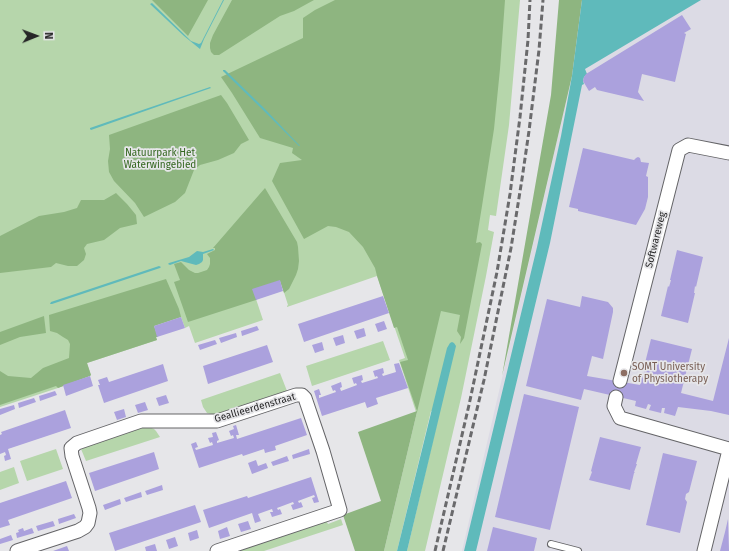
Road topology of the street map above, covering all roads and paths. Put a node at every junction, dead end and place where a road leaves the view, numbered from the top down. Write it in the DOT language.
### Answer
graph roads {
  1 [pos="729,153"];
  2 [pos="620,381"];
  3 [pos="616,397"];
  4 [pos="729,450"];
  5 [pos="725,481"];
  6 [pos="551,544"];
  7 [pos="17,551"];
  8 [pos="217,551"];
  9 [pos="578,551"];
  10 [pos="704,551"];
  1 -- 2 [label="street, Softwareweg"];
  3 -- 4 [label="street"];
  4 -- 5 [label="street"];
  5 -- 10 [label="street"];
  6 -- 9 [label="lane"];
  7 -- 8 [label="street, Geallieerdenstraat"];
}
